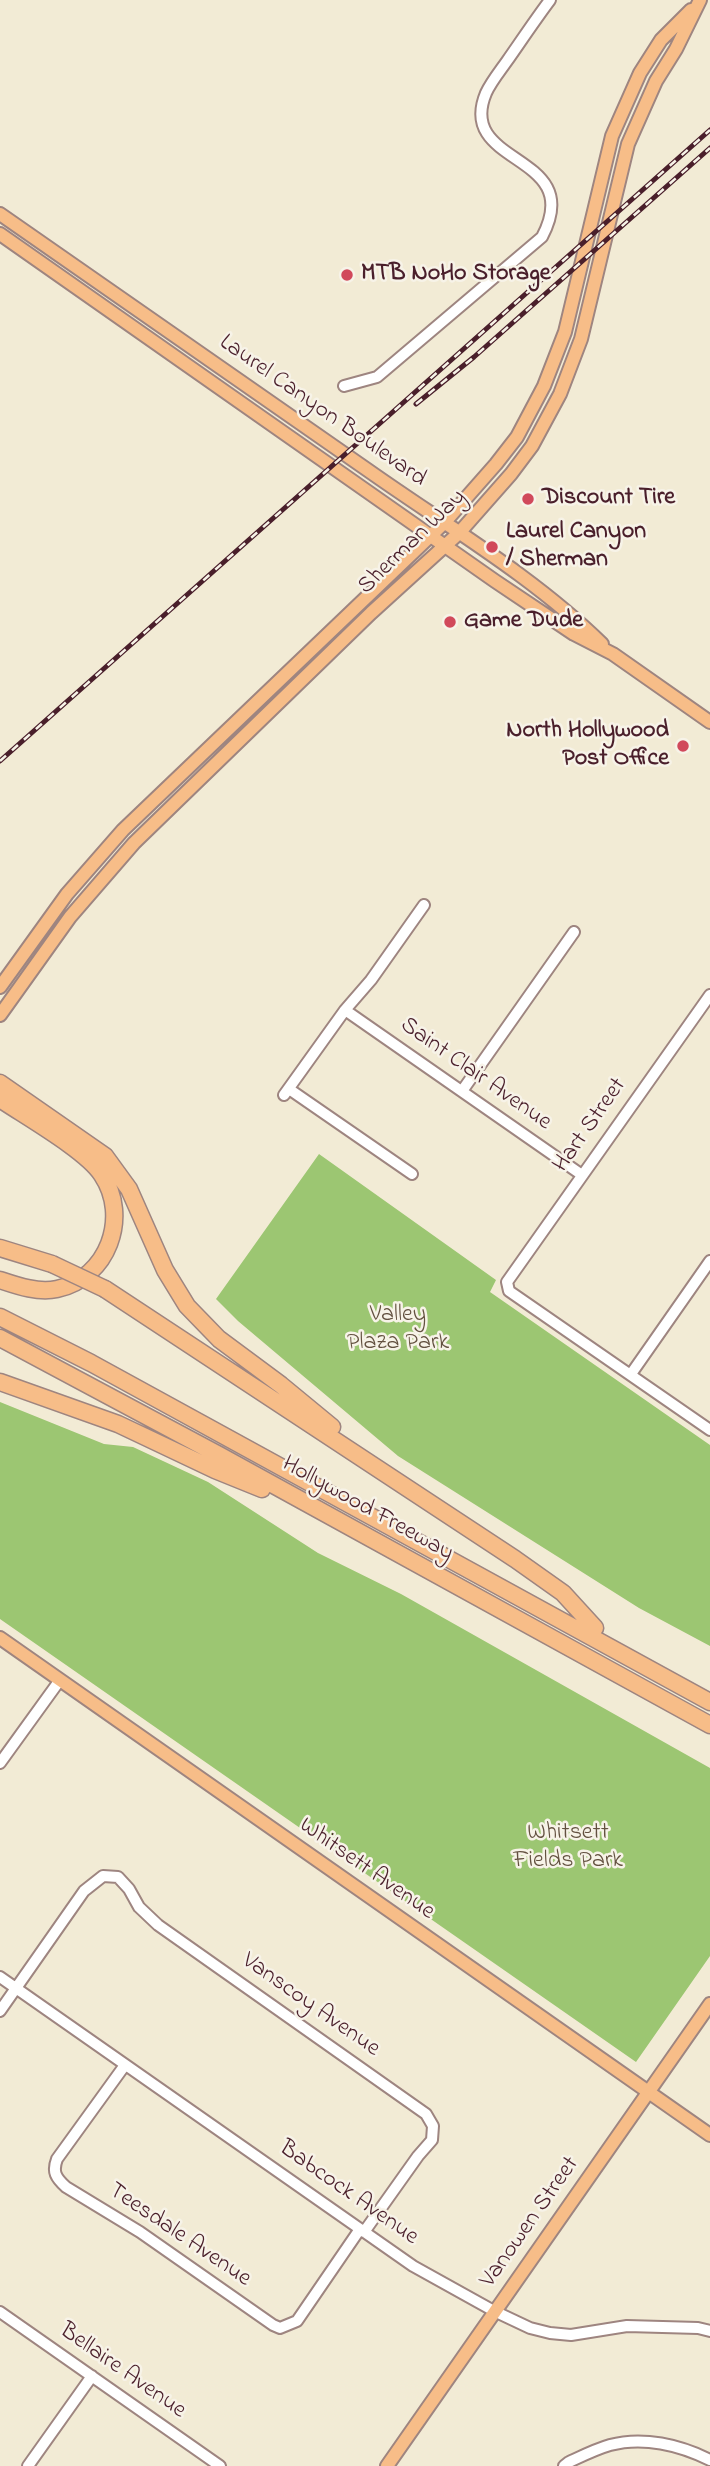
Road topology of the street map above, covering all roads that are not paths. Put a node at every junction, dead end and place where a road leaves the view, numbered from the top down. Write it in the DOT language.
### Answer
graph roads {
  1 [pos="550,0"];
  2 [pos="695,2"];
  3 [pos="0,214"];
  4 [pos="0,234"];
  5 [pos="103,286"];
  6 [pos="94,300"];
  7 [pos="344,386"];
  8 [pos="444,523"];
  9 [pos="459,533"];
  10 [pos="429,535"];
  11 [pos="445,546"];
  12 [pos="613,654"];
  13 [pos="283,675"];
  14 [pos="294,688"];
  15 [pos="710,722"];
  16 [pos="123,830"];
  17 [pos="134,843"];
  18 [pos="98,858"];
  19 [pos="109,870"];
  20 [pos="59,905"];
  21 [pos="424,905"];
  22 [pos="71,917"];
  23 [pos="574,932"];
  24 [pos="0,987"];
  25 [pos="710,995"];
  26 [pos="345,1010"];
  27 [pos="0,1015"];
  28 [pos="0,1083"];
  29 [pos="462,1091"];
  30 [pos="0,1098"];
  31 [pos="412,1174"];
  32 [pos="582,1175"];
  33 [pos="0,1248"];
  34 [pos="710,1261"];
  35 [pos="0,1280"];
  36 [pos="0,1306"];
  37 [pos="0,1317"];
  38 [pos="0,1326"];
  39 [pos="0,1338"];
  40 [pos="631,1374"];
  41 [pos="0,1382"];
  42 [pos="710,1430"];
  43 [pos="376,1466"];
  44 [pos="329,1516"];
  45 [pos="595,1628"];
  46 [pos="0,1638"];
  47 [pos="60,1680"];
  48 [pos="710,1691"];
  49 [pos="710,1702"];
  50 [pos="710,1709"];
  51 [pos="710,1725"];
  52 [pos="0,1763"];
  53 [pos="0,1977"];
  54 [pos="16,1989"];
  55 [pos="710,2004"];
  56 [pos="0,2011"];
  57 [pos="125,2065"];
  58 [pos="648,2092"];
  59 [pos="710,2135"];
  60 [pos="362,2230"];
  61 [pos="495,2311"];
  62 [pos="0,2312"];
  63 [pos="710,2331"];
  64 [pos="92,2376"];
  65 [pos="710,2460"];
  66 [pos="28,2466"];
  67 [pos="220,2466"];
  68 [pos="387,2466"];
  69 [pos="564,2466"];
  1 -- 7 [label="street"];
  2 -- 8 [label="main road, Sherman Way"];
  2 -- 9 [label="main road, Sherman Way"];
  3 -- 5 [label="main road, Laurel Canyon Boulevard"];
  4 -- 6 [label="main road, Laurel Canyon Boulevard"];
  5 -- 6 [label="main road"];
  5 -- 8 [label="main road, Laurel Canyon Boulevard"];
  6 -- 10 [label="main road, Laurel Canyon Boulevard"];
  8 -- 9 [label="main road, Laurel Canyon Boulevard"];
  8 -- 10 [label="main road, Sherman Way"];
  9 -- 11 [label="main road, Sherman Way"];
  9 -- 12 [label="main road, Laurel Canyon Boulevard"];
  10 -- 11 [label="main road, Laurel Canyon Boulevard"];
  10 -- 13 [label="main road, Sherman Way"];
  11 -- 12 [label="main road, Laurel Canyon Boulevard"];
  11 -- 14 [label="main road, Sherman Way"];
  12 -- 15 [label="main road, Laurel Canyon Boulevard"];
  13 -- 14 [label="main road"];
  13 -- 16 [label="main road, Sherman Way"];
  14 -- 17 [label="main road, Sherman Way"];
  16 -- 17 [label="main road"];
  16 -- 18 [label="main road, Sherman Way"];
  17 -- 19 [label="main road, Sherman Way"];
  18 -- 19 [label="main road"];
  18 -- 20 [label="main road, Sherman Way"];
  19 -- 22 [label="main road, Sherman Way"];
  20 -- 22 [label="main road"];
  20 -- 24 [label="main road, Sherman Way"];
  21 -- 26 [label="street"];
  22 -- 27 [label="main road, Sherman Way"];
  23 -- 29 [label="street"];
  25 -- 32 [label="street, Hart Street"];
  26 -- 29 [label="street, Saint Clair Avenue"];
  26 -- 31 [label="street"];
  28 -- 43 [label="highway"];
  29 -- 32 [label="street, Saint Clair Avenue"];
  30 -- 35 [label="highway"];
  32 -- 40 [label="street, Hart Street"];
  33 -- 43 [label="highway, bridge"];
  34 -- 40 [label="street"];
  36 -- 45 [label="highway, Hollywood Freeway"];
  37 -- 49 [label="highway"];
  38 -- 50 [label="highway"];
  39 -- 44 [label="highway, Hollywood Freeway"];
  40 -- 42 [label="street"];
  41 -- 44 [label="highway"];
  43 -- 45 [label="highway"];
  44 -- 51 [label="highway, Hollywood Freeway"];
  45 -- 48 [label="highway, Hollywood Freeway"];
  46 -- 47 [label="main road, Whitsett Avenue"];
  47 -- 52 [label="street"];
  47 -- 58 [label="main road, Whitsett Avenue"];
  53 -- 54 [label="street, Babcock Avenue"];
  54 -- 56 [label="street"];
  54 -- 57 [label="street, Babcock Avenue"];
  54 -- 60 [label="street, Vanscoy Avenue"];
  55 -- 58 [label="main road, Vanowen Street"];
  57 -- 60 [label="street, Babcock Avenue"];
  57 -- 60 [label="street, Teesdale Avenue"];
  58 -- 59 [label="main road, Whitsett Avenue"];
  58 -- 61 [label="main road, Vanowen Street"];
  60 -- 61 [label="street, Babcock Avenue"];
  61 -- 63 [label="street, Babcock Avenue"];
  61 -- 68 [label="main road, Vanowen Street"];
  62 -- 64 [label="street, Bellaire Avenue"];
  64 -- 66 [label="street"];
  64 -- 67 [label="street, Bellaire Avenue"];
  65 -- 69 [label="street"];
}
